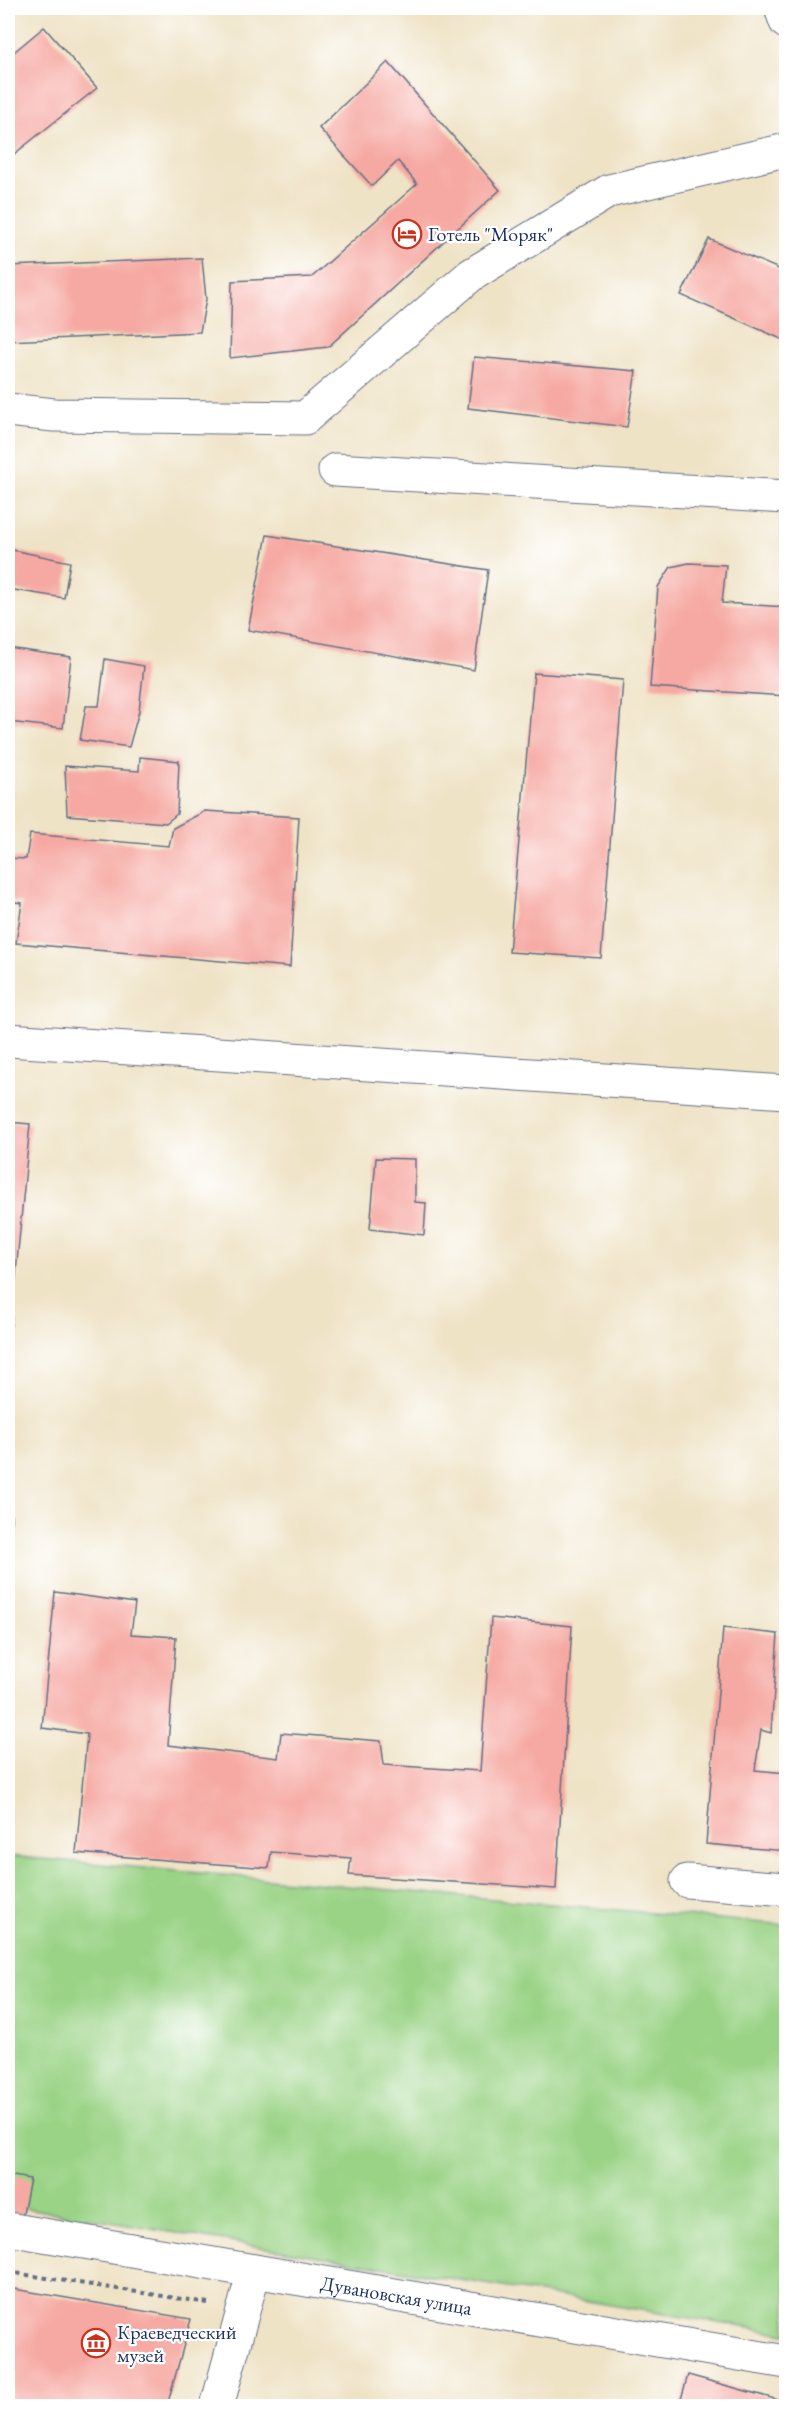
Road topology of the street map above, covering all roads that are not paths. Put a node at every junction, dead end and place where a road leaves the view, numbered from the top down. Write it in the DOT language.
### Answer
graph roads {
  1 [pos="780,8"];
  2 [pos="786,22"];
  3 [pos="786,150"];
  4 [pos="8,410"];
  5 [pos="335,470"];
  6 [pos="786,497"];
  7 [pos="8,1040"];
  8 [pos="786,1092"];
  9 [pos="687,1881"];
  10 [pos="786,1888"];
  11 [pos="8,2229"];
  12 [pos="254,2271"];
  13 [pos="786,2362"];
  14 [pos="217,2406"];
  1 -- 2 [label="street"];
  3 -- 4 [label="street"];
  5 -- 6 [label="street"];
  7 -- 8 [label="street"];
  9 -- 10 [label="street"];
  11 -- 12 [label="street, Дувановская улица"];
  12 -- 13 [label="street, Дувановская улица"];
  12 -- 14 [label="street"];
}
